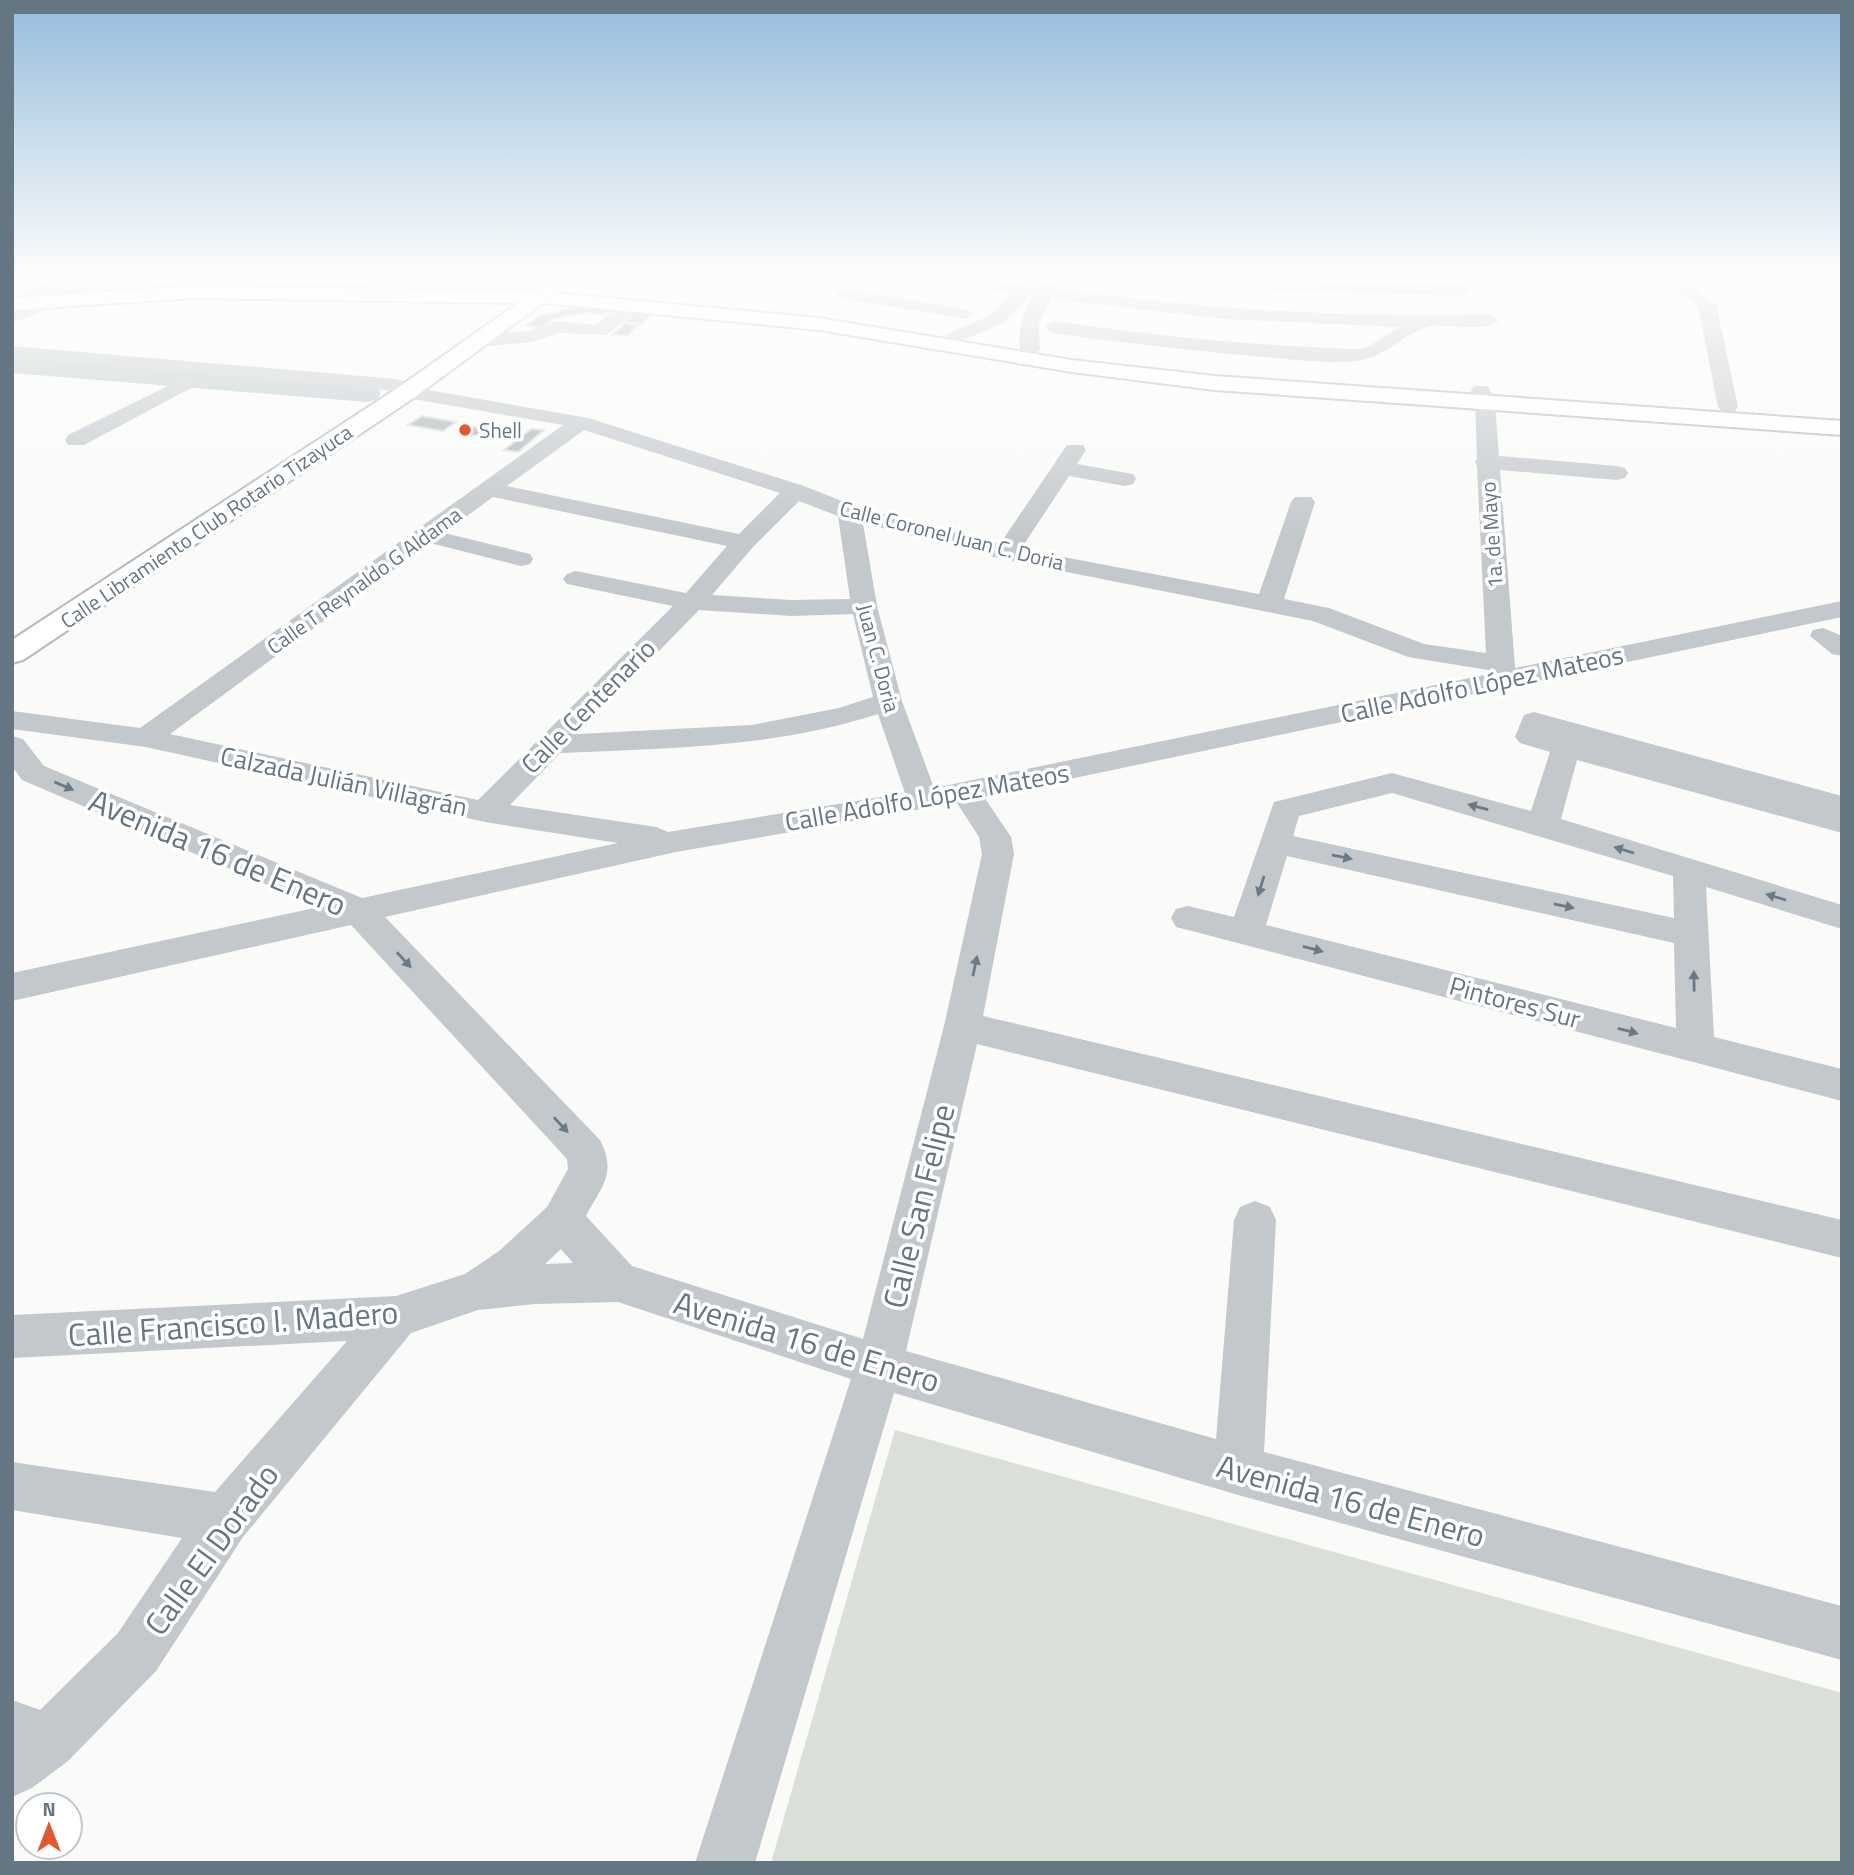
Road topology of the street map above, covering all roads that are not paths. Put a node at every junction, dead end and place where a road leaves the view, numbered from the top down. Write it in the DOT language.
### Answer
graph roads {
  1 [pos="136,364"];
  2 [pos="436,364"];
  3 [pos="441,364"];
  4 [pos="1057,364"];
  5 [pos="1125,364"];
  6 [pos="1719,364"];
  7 [pos="12,369"];
  8 [pos="186,383"];
  9 [pos="401,388"];
  10 [pos="1483,397"];
  11 [pos="373,400"];
  12 [pos="1728,407"];
  13 [pos="1842,415"];
  14 [pos="581,422"];
  15 [pos="1842,428"];
  16 [pos="76,440"];
  17 [pos="1486,462"];
  18 [pos="1617,473"];
  19 [pos="1125,479"];
  20 [pos="488,489"];
  21 [pos="796,491"];
  22 [pos="1303,502"];
  23 [pos="849,512"];
  24 [pos="425,535"];
  25 [pos="744,542"];
  26 [pos="1006,553"];
  27 [pos="521,559"];
  28 [pos="576,579"];
  29 [pos="692,602"];
  30 [pos="1269,604"];
  31 [pos="864,606"];
  32 [pos="1842,609"];
  33 [pos="12,637"];
  34 [pos="12,654"];
  35 [pos="1503,671"];
  36 [pos="888,701"];
  37 [pos="12,720"];
  38 [pos="146,738"];
  39 [pos="12,745"];
  40 [pos="548,745"];
  41 [pos="1566,747"];
  42 [pos="965,792"];
  43 [pos="923,800"];
  44 [pos="1842,806"];
  45 [pos="485,812"];
  46 [pos="1842,823"];
  47 [pos="1543,825"];
  48 [pos="676,841"];
  49 [pos="1275,843"];
  50 [pos="1689,870"];
  51 [pos="358,910"];
  52 [pos="1842,917"];
  53 [pos="1188,918"];
  54 [pos="1247,932"];
  55 [pos="1693,934"];
  56 [pos="12,987"];
  57 [pos="962,1026"];
  58 [pos="1696,1049"];
  59 [pos="1842,1086"];
  60 [pos="562,1220"];
  61 [pos="1255,1220"];
  62 [pos="1842,1239"];
  63 [pos="618,1282"];
  64 [pos="478,1290"];
  65 [pos="397,1317"];
  66 [pos="12,1337"];
  67 [pos="879,1366"];
  68 [pos="1238,1470"];
  69 [pos="14,1486"];
  70 [pos="225,1519"];
  71 [pos="1842,1633"];
  72 [pos="24,1746"];
  73 [pos="725,1863"];
  1 -- 9 [label="street, Calle Coronel Juan C. Doria"];
  2 -- 9 [label="main road, Calle Libramiento Club Rotario Tizayuca"];
  3 -- 9 [label="main road, Calle Libramiento Club Rotario Tizayuca"];
  4 -- 10 [label="main road"];
  5 -- 10 [label="main road"];
  6 -- 12 [label="street"];
  7 -- 8 [label="street"];
  8 -- 11 [label="street"];
  8 -- 16 [label="street"];
  9 -- 11 [label="main road, Calle Libramiento Club Rotario Tizayuca"];
  9 -- 14 [label="street, Calle Coronel Juan C. Doria"];
  9 -- 34 [label="main road, Calle Libramiento Club Rotario Tizayuca"];
  10 -- 12 [label="main road"];
  10 -- 15 [label="main road"];
  10 -- 17 [label="street, 1a. de Mayo"];
  11 -- 33 [label="main road, Calle Libramiento Club Rotario Tizayuca"];
  12 -- 13 [label="main road"];
  14 -- 20 [label="street, Calle T Reynaldo G Aldama"];
  14 -- 21 [label="street, Calle Coronel Juan C. Doria"];
  17 -- 18 [label="street"];
  17 -- 35 [label="street, 1a. de Mayo"];
  19 -- 26 [label="street"];
  20 -- 24 [label="street, Calle T Reynaldo G Aldama"];
  20 -- 25 [label="street"];
  21 -- 23 [label="street, Calle Coronel Juan C. Doria"];
  21 -- 25 [label="street, Calle Centenario"];
  22 -- 30 [label="street"];
  23 -- 26 [label="street, Calle Coronel Juan C. Doria"];
  23 -- 31 [label="street, Juan C. Doria"];
  24 -- 27 [label="street"];
  24 -- 38 [label="street, Calle T Reynaldo G Aldama"];
  25 -- 29 [label="street, Calle Centenario"];
  26 -- 30 [label="street, Calle Coronel Juan C. Doria"];
  28 -- 29 [label="street"];
  29 -- 31 [label="street"];
  29 -- 40 [label="street, Calle Centenario"];
  30 -- 35 [label="street, Calle Coronel Juan C. Doria"];
  31 -- 36 [label="street, Juan C. Doria"];
  32 -- 35 [label="street, Calle Adolfo López Mateos"];
  35 -- 42 [label="street, Calle Adolfo López Mateos"];
  36 -- 40 [label="street"];
  36 -- 43 [label="street, Juan C. Doria"];
  37 -- 38 [label="street, Calzada Julián Villagrán"];
  38 -- 45 [label="street, Calzada Julián Villagrán"];
  39 -- 51 [label="street, Avenida 16 de Enero, one-way"];
  40 -- 45 [label="street, Calle Centenario"];
  41 -- 44 [label="street"];
  41 -- 46 [label="street"];
  41 -- 47 [label="street"];
  42 -- 43 [label="street, Calle Adolfo López Mateos"];
  57 -- 42 [label="street, Calle San Felipe, one-way"];
  43 -- 48 [label="street, Calle Adolfo López Mateos"];
  45 -- 48 [label="street, Calzada Julián Villagrán"];
  47 -- 49 [label="street, one-way"];
  50 -- 47 [label="street, one-way"];
  48 -- 51 [label="street, Calle Adolfo López Mateos"];
  49 -- 54 [label="street, one-way"];
  49 -- 55 [label="street, one-way"];
  52 -- 50 [label="street, one-way"];
  50 -- 55 [label="street"];
  51 -- 56 [label="street, Calle Adolfo López Mateos"];
  51 -- 60 [label="street, Avenida 16 de Enero, one-way"];
  53 -- 54 [label="street, Pintores Sur"];
  54 -- 58 [label="street, Pintores Sur, one-way"];
  58 -- 55 [label="street, one-way"];
  57 -- 62 [label="street"];
  57 -- 67 [label="street, Calle San Felipe"];
  58 -- 59 [label="street, Pintores Sur"];
  60 -- 63 [label="street"];
  60 -- 64 [label="street"];
  61 -- 68 [label="street"];
  63 -- 64 [label="street, Calle Francisco I. Madero"];
  63 -- 67 [label="street, Avenida 16 de Enero"];
  64 -- 65 [label="street, Calle Francisco I. Madero"];
  65 -- 66 [label="street, Calle Francisco I. Madero"];
  65 -- 70 [label="street, Calle El Dorado"];
  67 -- 68 [label="street, Avenida 16 de Enero"];
  67 -- 73 [label="street, Calle San Felipe"];
  68 -- 71 [label="street, Avenida 16 de Enero"];
  69 -- 70 [label="street"];
  70 -- 72 [label="street, Calle El Dorado"];
}
